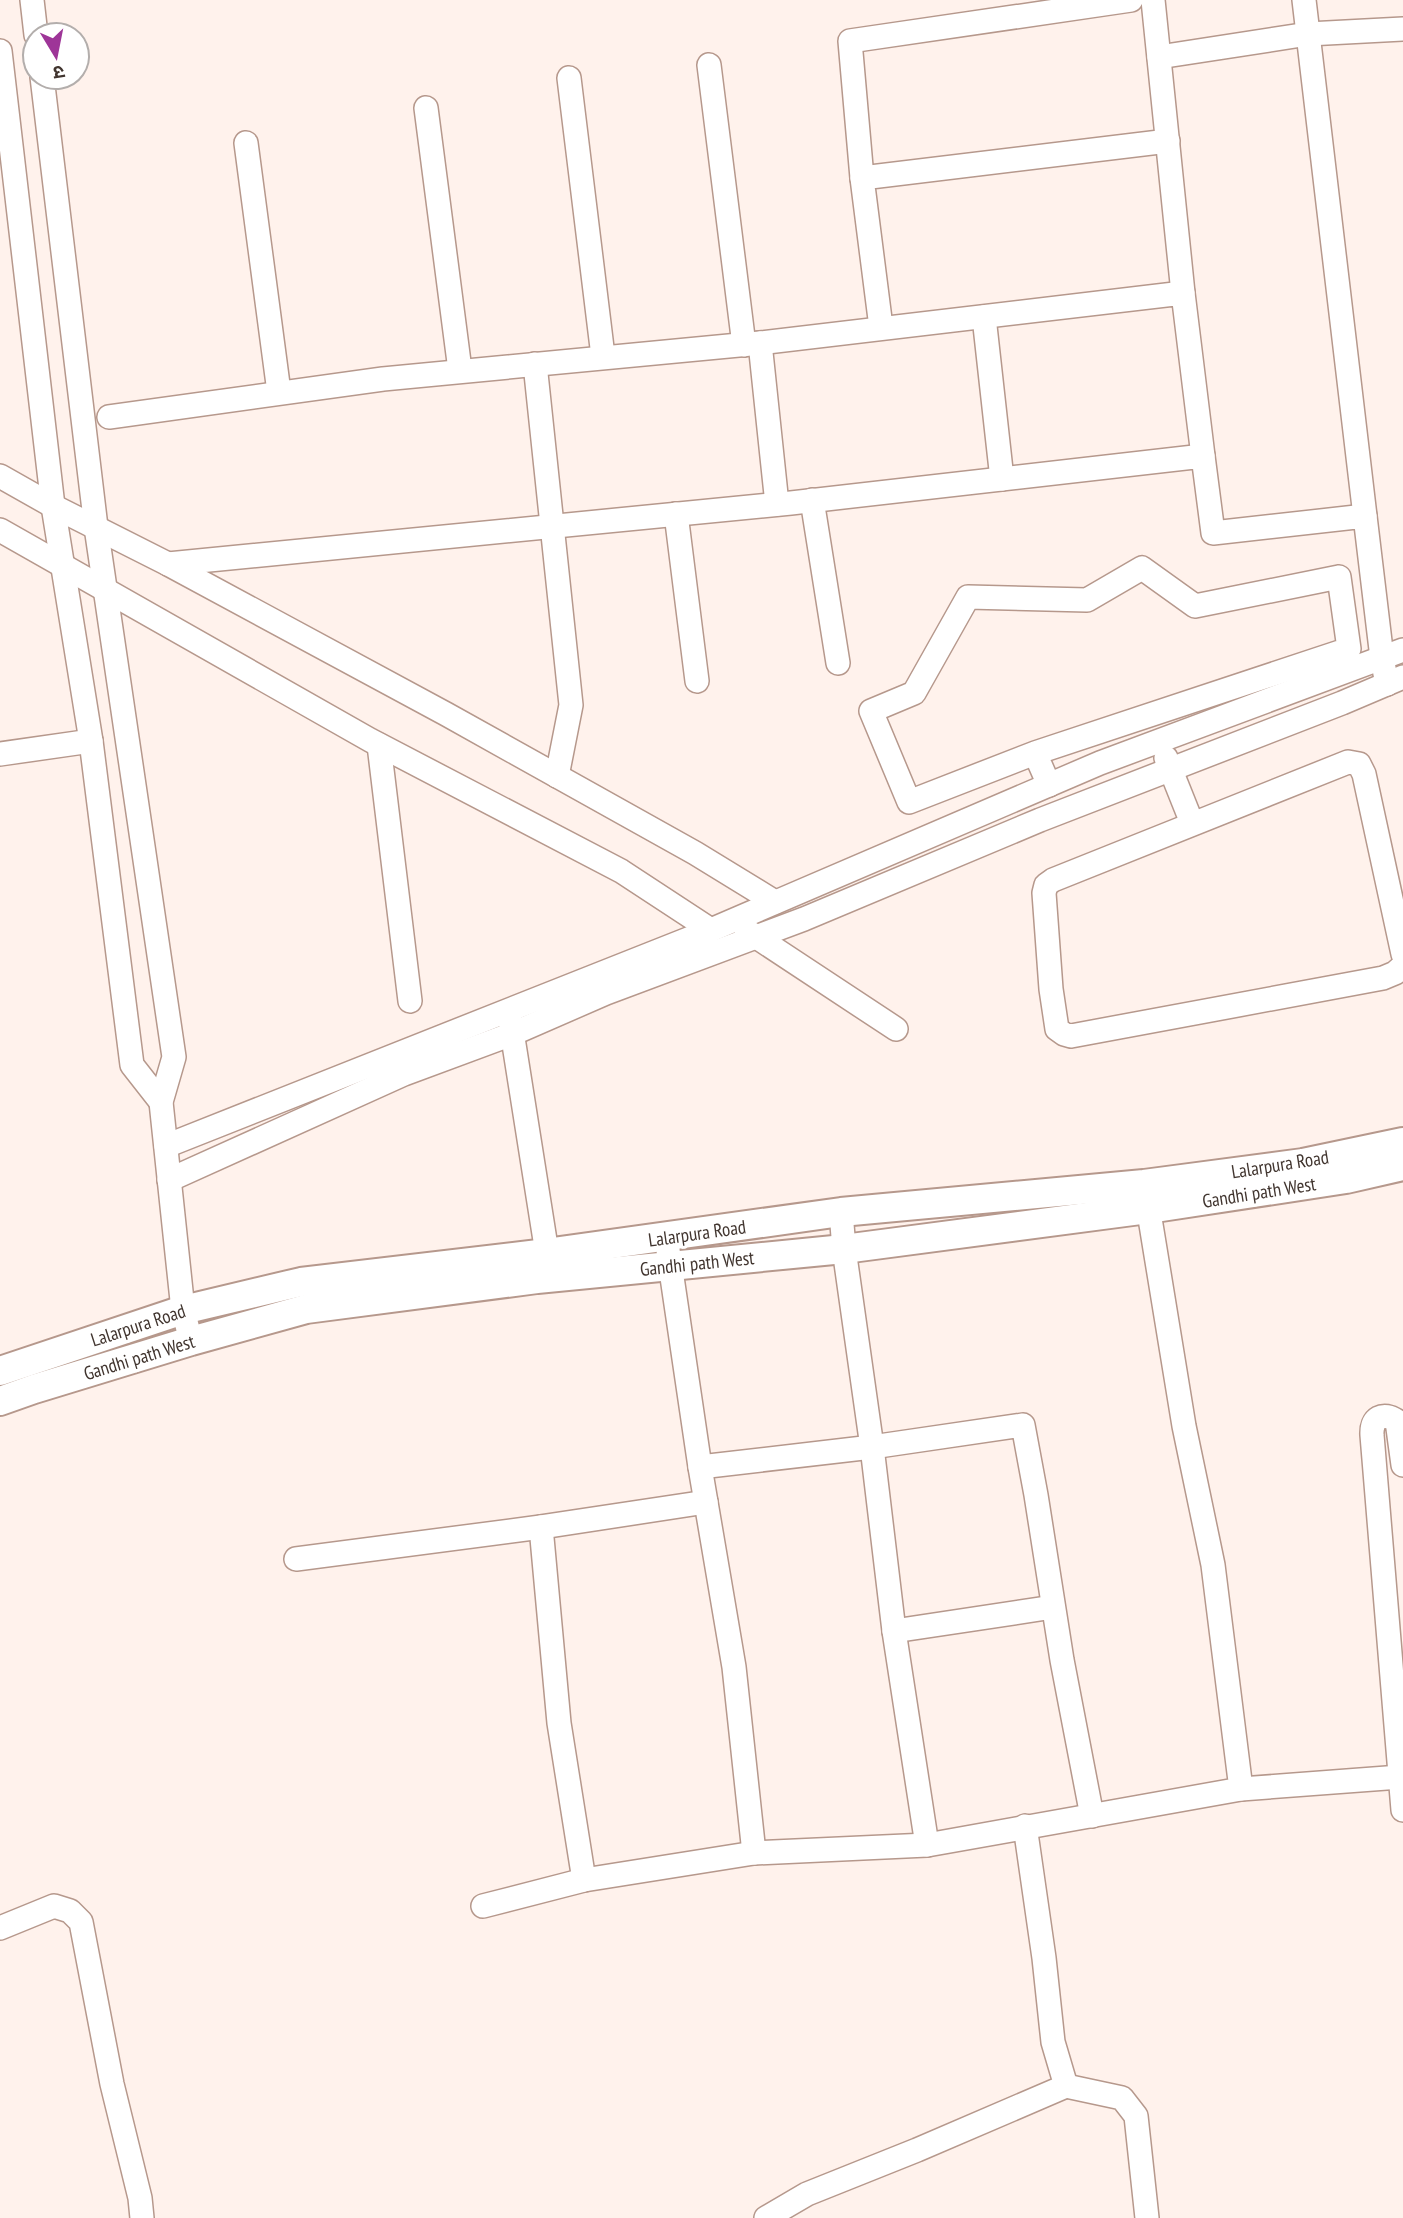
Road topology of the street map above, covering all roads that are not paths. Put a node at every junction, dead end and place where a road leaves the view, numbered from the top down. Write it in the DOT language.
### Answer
graph roads {
  1 [pos="32,0"];
  2 [pos="1131,0"];
  3 [pos="1153,0"];
  4 [pos="1304,0"];
  5 [pos="34,21"];
  6 [pos="1403,29"];
  7 [pos="1308,34"];
  8 [pos="0,51"];
  9 [pos="1159,57"];
  10 [pos="709,65"];
  11 [pos="569,78"];
  12 [pos="44,91"];
  13 [pos="426,108"];
  14 [pos="1168,141"];
  15 [pos="246,143"];
  16 [pos="53,157"];
  17 [pos="7,160"];
  18 [pos="862,177"];
  19 [pos="1184,293"];
  20 [pos="984,317"];
  21 [pos="881,327"];
  22 [pos="752,344"];
  23 [pos="603,356"];
  24 [pos="535,364"];
  25 [pos="460,370"];
  26 [pos="279,393"];
  27 [pos="109,417"];
  28 [pos="1203,456"];
  29 [pos="0,477"];
  30 [pos="1002,479"];
  31 [pos="812,500"];
  32 [pos="777,504"];
  33 [pos="53,506"];
  34 [pos="676,514"];
  35 [pos="1365,516"];
  36 [pos="552,526"];
  37 [pos="96,527"];
  38 [pos="0,530"];
  39 [pos="168,564"];
  40 [pos="63,566"];
  41 [pos="106,591"];
  42 [pos="1392,654"];
  43 [pos="838,663"];
  44 [pos="1395,680"];
  45 [pos="697,681"];
  46 [pos="91,741"];
  47 [pos="1159,741"];
  48 [pos="379,745"];
  49 [pos="1035,753"];
  50 [pos="0,754"];
  51 [pos="1171,770"];
  52 [pos="557,776"];
  53 [pos="1057,781"];
  54 [pos="1079,805"];
  55 [pos="1192,823"];
  56 [pos="915,842"];
  57 [pos="927,867"];
  58 [pos="775,902"];
  59 [pos="722,925"];
  60 [pos="757,936"];
  61 [pos="1403,954"];
  62 [pos="1403,966"];
  63 [pos="410,1001"];
  64 [pos="509,1009"];
  65 [pos="897,1028"];
  66 [pos="512,1034"];
  67 [pos="162,1102"];
  68 [pos="1403,1142"];
  69 [pos="166,1146"];
  70 [pos="1403,1166"];
  71 [pos="169,1180"];
  72 [pos="1146,1196"];
  73 [pos="841,1212"];
  74 [pos="667,1238"];
  75 [pos="844,1249"];
  76 [pos="548,1254"];
  77 [pos="670,1266"];
  78 [pos="183,1310"];
  79 [pos="191,1341"];
  80 [pos="0,1371"];
  81 [pos="0,1402"];
  82 [pos="872,1447"];
  83 [pos="1403,1465"];
  84 [pos="700,1467"];
  85 [pos="706,1502"];
  86 [pos="541,1527"];
  87 [pos="296,1559"];
  88 [pos="1054,1607"];
  89 [pos="894,1632"];
  90 [pos="1400,1752"];
  91 [pos="1241,1789"];
  92 [pos="1402,1794"];
  93 [pos="1093,1816"];
  94 [pos="1025,1826"];
  95 [pos="927,1845"];
  96 [pos="754,1853"];
  97 [pos="584,1880"];
  98 [pos="483,1906"];
  99 [pos="0,1928"];
  100 [pos="1066,2086"];
  101 [pos="142,2218"];
  102 [pos="765,2218"];
  103 [pos="1147,2218"];
  1 -- 5 [label="street"];
  2 -- 18 [label="street"];
  3 -- 9 [label="street"];
  4 -- 7 [label="street"];
  6 -- 7 [label="street"];
  7 -- 9 [label="street"];
  7 -- 35 [label="street"];
  8 -- 17 [label="street"];
  9 -- 14 [label="street"];
  10 -- 22 [label="street"];
  11 -- 23 [label="street"];
  12 -- 16 [label="street"];
  13 -- 25 [label="street"];
  14 -- 18 [label="street"];
  14 -- 19 [label="street"];
  15 -- 26 [label="street"];
  16 -- 17 [label="street"];
  16 -- 37 [label="street"];
  17 -- 33 [label="street"];
  18 -- 21 [label="street"];
  19 -- 20 [label="street"];
  19 -- 28 [label="street"];
  20 -- 21 [label="street"];
  20 -- 30 [label="street"];
  21 -- 22 [label="street"];
  22 -- 23 [label="street"];
  22 -- 32 [label="street"];
  23 -- 24 [label="street"];
  24 -- 25 [label="street"];
  24 -- 36 [label="street"];
  25 -- 26 [label="street"];
  26 -- 27 [label="street"];
  28 -- 30 [label="street"];
  28 -- 35 [label="street"];
  29 -- 33 [label="street"];
  30 -- 31 [label="street"];
  31 -- 32 [label="street"];
  31 -- 43 [label="street"];
  32 -- 34 [label="street"];
  33 -- 37 [label="street"];
  33 -- 40 [label="street"];
  34 -- 36 [label="street"];
  34 -- 45 [label="street"];
  35 -- 42 [label="street"];
  36 -- 39 [label="street"];
  36 -- 52 [label="street"];
  37 -- 39 [label="street"];
  37 -- 41 [label="street"];
  38 -- 40 [label="street"];
  39 -- 52 [label="street"];
  40 -- 41 [label="street"];
  40 -- 46 [label="street"];
  41 -- 48 [label="street"];
  41 -- 67 [label="street"];
  42 -- 44 [label="street"];
  42 -- 47 [label="street"];
  44 -- 51 [label="street"];
  46 -- 50 [label="street"];
  46 -- 67 [label="street"];
  47 -- 51 [label="street"];
  47 -- 53 [label="street"];
  48 -- 59 [label="street"];
  48 -- 63 [label="street"];
  49 -- 49 [label="street"];
  49 -- 53 [label="street"];
  51 -- 54 [label="street"];
  51 -- 55 [label="street"];
  52 -- 58 [label="street"];
  53 -- 54 [label="street"];
  53 -- 56 [label="street"];
  54 -- 57 [label="street"];
  55 -- 61 [label="street"];
  55 -- 62 [label="street"];
  56 -- 57 [label="street"];
  56 -- 58 [label="street"];
  57 -- 60 [label="street"];
  58 -- 59 [label="street"];
  59 -- 60 [label="street"];
  59 -- 64 [label="street"];
  60 -- 65 [label="street"];
  60 -- 66 [label="street"];
  64 -- 66 [label="street"];
  64 -- 69 [label="street"];
  66 -- 71 [label="street"];
  66 -- 76 [label="street"];
  67 -- 69 [label="street"];
  68 -- 72 [label="street, Lalarpura Road"];
  69 -- 71 [label="street"];
  70 -- 72 [label="street, Gandhi path West"];
  71 -- 78 [label="street"];
  72 -- 73 [label="street, Lalarpura Road"];
  72 -- 75 [label="street, Gandhi path West"];
  72 -- 91 [label="street"];
  73 -- 74 [label="street, Lalarpura Road"];
  73 -- 75 [label="street"];
  74 -- 76 [label="street, Lalarpura Road"];
  74 -- 77 [label="street"];
  75 -- 77 [label="street, Gandhi path West"];
  75 -- 82 [label="street"];
  76 -- 78 [label="street, Lalarpura Road"];
  77 -- 79 [label="street, Gandhi path West"];
  77 -- 84 [label="street"];
  78 -- 79 [label="street"];
  78 -- 80 [label="street, Lalarpura Road"];
  79 -- 81 [label="street, Gandhi path West"];
  82 -- 84 [label="street"];
  82 -- 88 [label="street"];
  82 -- 89 [label="street"];
  83 -- 90 [label="street"];
  84 -- 85 [label="street"];
  85 -- 86 [label="street"];
  85 -- 96 [label="street"];
  86 -- 87 [label="street"];
  86 -- 97 [label="street"];
  88 -- 89 [label="street"];
  88 -- 93 [label="street"];
  89 -- 95 [label="street"];
  90 -- 92 [label="street"];
  91 -- 92 [label="street"];
  91 -- 93 [label="street"];
  93 -- 94 [label="street"];
  94 -- 95 [label="street"];
  94 -- 100 [label="street"];
  95 -- 96 [label="street"];
  96 -- 97 [label="street"];
  97 -- 98 [label="street"];
  99 -- 101 [label="street"];
  100 -- 102 [label="street"];
  100 -- 103 [label="street"];
}
